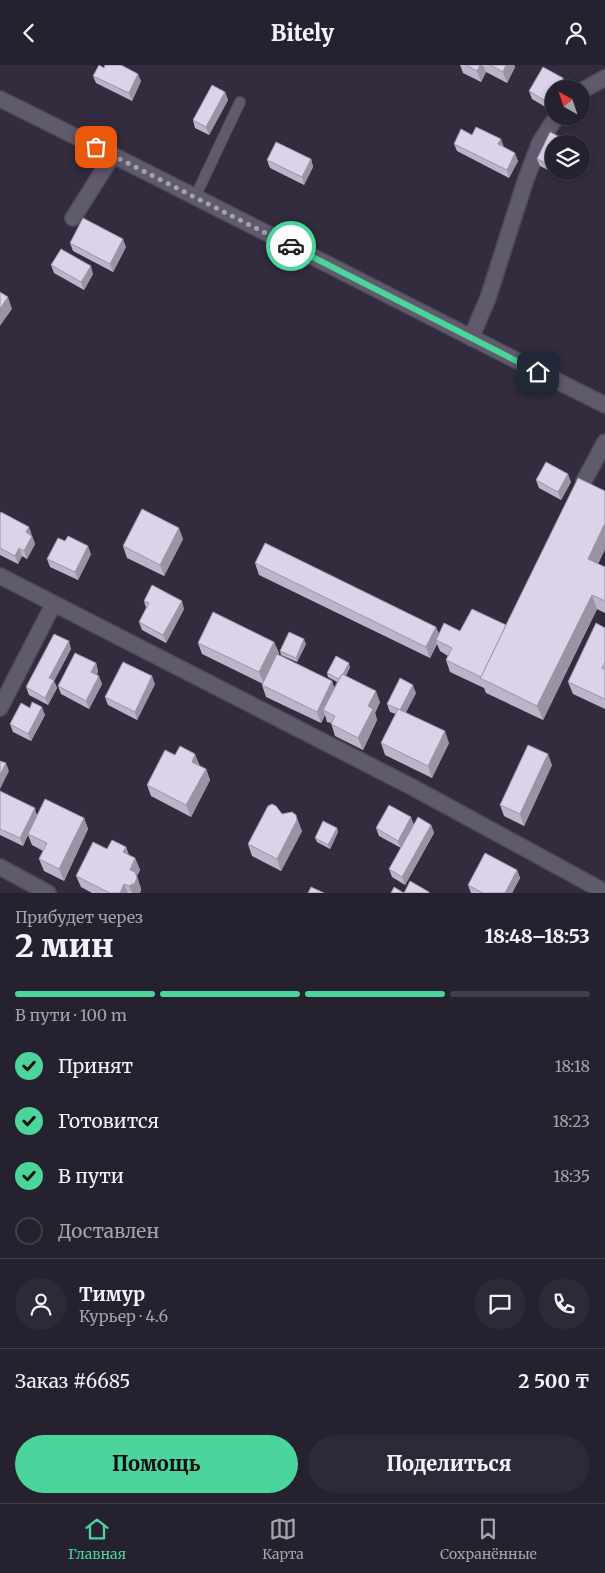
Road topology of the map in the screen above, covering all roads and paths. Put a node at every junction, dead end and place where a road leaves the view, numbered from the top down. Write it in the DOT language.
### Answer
graph roads {
  1 [pos="605,78"];
  2 [pos="590,86"];
  3 [pos="0,99"];
  4 [pos="240,102"];
  5 [pos="551,125"];
  6 [pos="113,155"];
  7 [pos="195,197"];
  8 [pos="72,218"];
  9 [pos="471,338"];
  10 [pos="605,405"];
  11 [pos="605,442"];
  12 [pos="584,481"];
  13 [pos="0,576"];
  14 [pos="53,605"];
  15 [pos="0,708"];
  16 [pos="0,867"];
  17 [pos="605,892"];
  18 [pos="48,893"];
  1 -- 2 [label="street"];
  3 -- 6 [label="street"];
  4 -- 7 [label="lane"];
  5 -- 9 [label="street"];
  6 -- 7 [label="street"];
  6 -- 8 [label="street"];
  7 -- 9 [label="street"];
  9 -- 10 [label="street"];
  11 -- 12 [label="street"];
  13 -- 14 [label="street"];
  14 -- 15 [label="street"];
  14 -- 17 [label="street"];
  16 -- 18 [label="street"];
}
